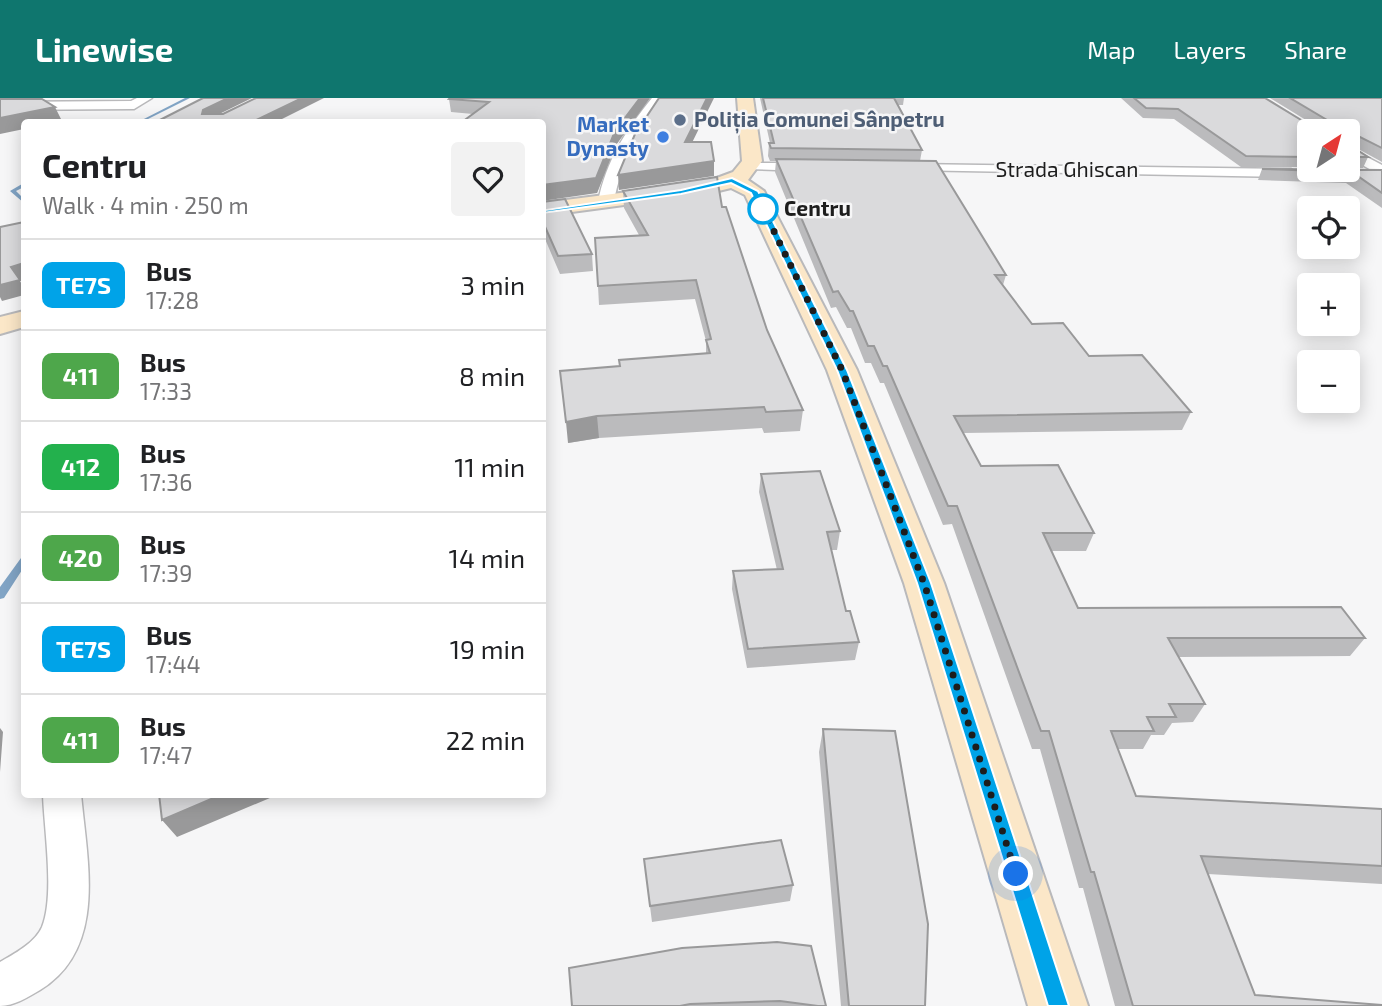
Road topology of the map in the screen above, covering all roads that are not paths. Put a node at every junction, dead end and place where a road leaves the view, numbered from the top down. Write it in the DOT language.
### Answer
graph roads {
  1 [pos="14,98"];
  2 [pos="146,98"];
  3 [pos="659,98"];
  4 [pos="745,98"];
  5 [pos="0,105"];
  6 [pos="1360,161"];
  7 [pos="820,167"];
  8 [pos="902,168"];
  9 [pos="741,174"];
  10 [pos="1297,174"];
  11 [pos="1377,174"];
  12 [pos="606,202"];
  13 [pos="546,210"];
  14 [pos="21,320"];
  15 [pos="0,326"];
  16 [pos="62,798"];
  17 [pos="0,986"];
  18 [pos="1058,1006"];
  1 -- 5 [label="street"];
  2 -- 5 [label="street"];
  3 -- 12 [label="street"];
  4 -- 9 [label="main road"];
  6 -- 11 [label="street"];
  7 -- 9 [label="street"];
  8 -- 10 [label="street, Strada Ghiscan"];
  9 -- 12 [label="main road"];
  9 -- 18 [label="main road"];
  12 -- 13 [label="main road"];
  14 -- 15 [label="main road"];
  16 -- 17 [label="street"];
}
